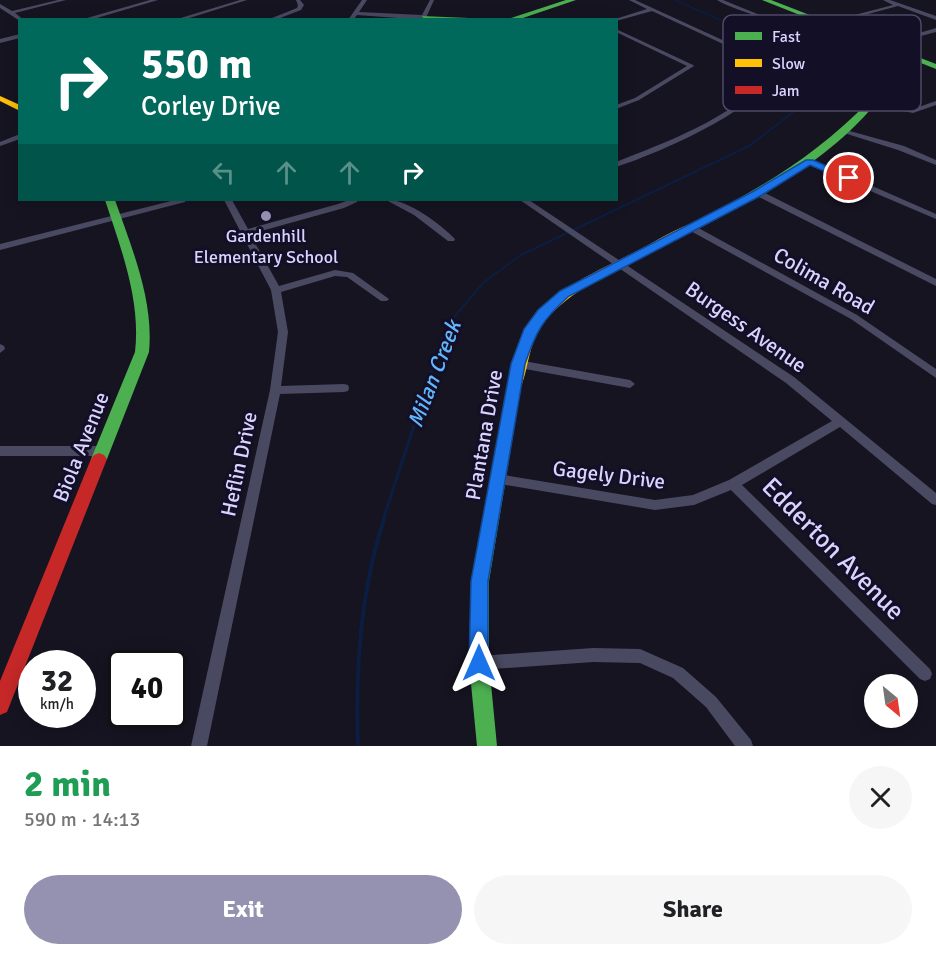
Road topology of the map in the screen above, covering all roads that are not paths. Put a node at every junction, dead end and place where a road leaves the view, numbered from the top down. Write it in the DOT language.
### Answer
graph roads {
  1 [pos="63,0"];
  2 [pos="156,0"];
  3 [pos="245,0"];
  4 [pos="298,0"];
  5 [pos="365,0"];
  6 [pos="432,0"];
  7 [pos="573,0"];
  8 [pos="631,0"];
  9 [pos="719,0"];
  10 [pos="765,0"];
  11 [pos="777,0"];
  12 [pos="885,0"];
  13 [pos="898,4"];
  14 [pos="0,6"];
  15 [pos="651,10"];
  16 [pos="11,13"];
  17 [pos="356,13"];
  18 [pos="756,15"];
  19 [pos="803,15"];
  20 [pos="816,15"];
  21 [pos="857,15"];
  22 [pos="19,18"];
  23 [pos="89,18"];
  24 [pos="183,18"];
  25 [pos="274,18"];
  26 [pos="352,18"];
  27 [pos="423,18"];
  28 [pos="514,18"];
  29 [pos="936,18"];
  30 [pos="618,19"];
  31 [pos="936,30"];
  32 [pos="618,31"];
  33 [pos="921,34"];
  34 [pos="18,36"];
  35 [pos="0,41"];
  36 [pos="723,42"];
  37 [pos="921,55"];
  38 [pos="921,61"];
  39 [pos="936,61"];
  40 [pos="936,67"];
  41 [pos="2,101"];
  42 [pos="936,103"];
  43 [pos="618,106"];
  44 [pos="18,108"];
  45 [pos="921,108"];
  46 [pos="729,111"];
  47 [pos="865,111"];
  48 [pos="846,132"];
  49 [pos="18,137"];
  50 [pos="0,144"];
  51 [pos="810,162"];
  52 [pos="936,162"];
  53 [pos="618,164"];
  54 [pos="758,193"];
  55 [pos="110,201"];
  56 [pos="179,201"];
  57 [pos="229,201"];
  58 [pos="352,201"];
  59 [pos="392,201"];
  60 [pos="530,201"];
  61 [pos="115,217"];
  62 [pos="936,217"];
  63 [pos="690,227"];
  64 [pos="247,232"];
  65 [pos="451,239"];
  66 [pos="0,247"];
  67 [pos="618,265"];
  68 [pos="936,283"];
  69 [pos="276,290"];
  70 [pos="384,300"];
  71 [pos="518,364"];
  72 [pos="936,374"];
  73 [pos="630,384"];
  74 [pos="344,388"];
  75 [pos="275,390"];
  76 [pos="840,422"];
  77 [pos="0,451"];
  78 [pos="101,451"];
  79 [pos="498,478"];
  80 [pos="733,484"];
  81 [pos="936,500"];
  82 [pos="479,663"];
  83 [pos="925,674"];
  84 [pos="0,705"];
  85 [pos="199,746"];
  86 [pos="487,746"];
  87 [pos="745,746"];
  1 -- 16 [label="street"];
  2 -- 23 [label="street"];
  3 -- 24 [label="street"];
  4 -- 25 [label="street"];
  5 -- 17 [label="street"];
  6 -- 27 [label="street"];
  7 -- 28 [label="street"];
  8 -- 15 [label="street"];
  9 -- 18 [label="street"];
  10 -- 19 [label="street"];
  11 -- 20 [label="street"];
  12 -- 13 [label="street"];
  13 -- 21 [label="street"];
  13 -- 29 [label="street"];
  14 -- 16 [label="street"];
  15 -- 30 [label="street"];
  15 -- 36 [label="street"];
  16 -- 22 [label="street"];
  17 -- 26 [label="street"];
  17 -- 27 [label="street"];
  31 -- 33 [label="street"];
  32 -- 43 [label="street"];
  34 -- 35 [label="street"];
  37 -- 39 [label="street"];
  38 -- 40 [label="street"];
  41 -- 44 [label="street"];
  42 -- 45 [label="street"];
  46 -- 53 [label="street"];
  47 -- 48 [label="street, Plantana Drive"];
  48 -- 51 [label="street, Plantana Drive"];
  48 -- 52 [label="street"];
  49 -- 50 [label="street"];
  51 -- 54 [label="street, Plantana Drive"];
  51 -- 62 [label="street"];
  54 -- 63 [label="street, Plantana Drive"];
  54 -- 68 [label="street"];
  55 -- 61 [label="street, Biola Avenue"];
  56 -- 61 [label="street"];
  57 -- 64 [label="street, Heflin Drive"];
  58 -- 64 [label="street"];
  59 -- 65 [label="street"];
  60 -- 67 [label="street, Burgess Avenue"];
  61 -- 66 [label="street"];
  61 -- 78 [label="street, Biola Avenue"];
  63 -- 67 [label="street, Plantana Drive"];
  63 -- 72 [label="street, Colima Road"];
  64 -- 69 [label="street, Heflin Drive"];
  67 -- 71 [label="street, Plantana Drive"];
  67 -- 76 [label="street, Burgess Avenue"];
  69 -- 70 [label="street"];
  69 -- 75 [label="street, Heflin Drive"];
  71 -- 73 [label="street"];
  71 -- 79 [label="street, Plantana Drive"];
  74 -- 75 [label="street"];
  75 -- 85 [label="street, Heflin Drive"];
  76 -- 80 [label="street, Gagely Drive"];
  76 -- 81 [label="street, Burgess Avenue"];
  77 -- 78 [label="street"];
  78 -- 84 [label="street, Biola Avenue"];
  79 -- 80 [label="street, Gagely Drive"];
  79 -- 82 [label="street, Plantana Drive"];
  80 -- 83 [label="street, Edderton Avenue"];
  82 -- 86 [label="street, Plantana Drive"];
  82 -- 87 [label="street"];
}
